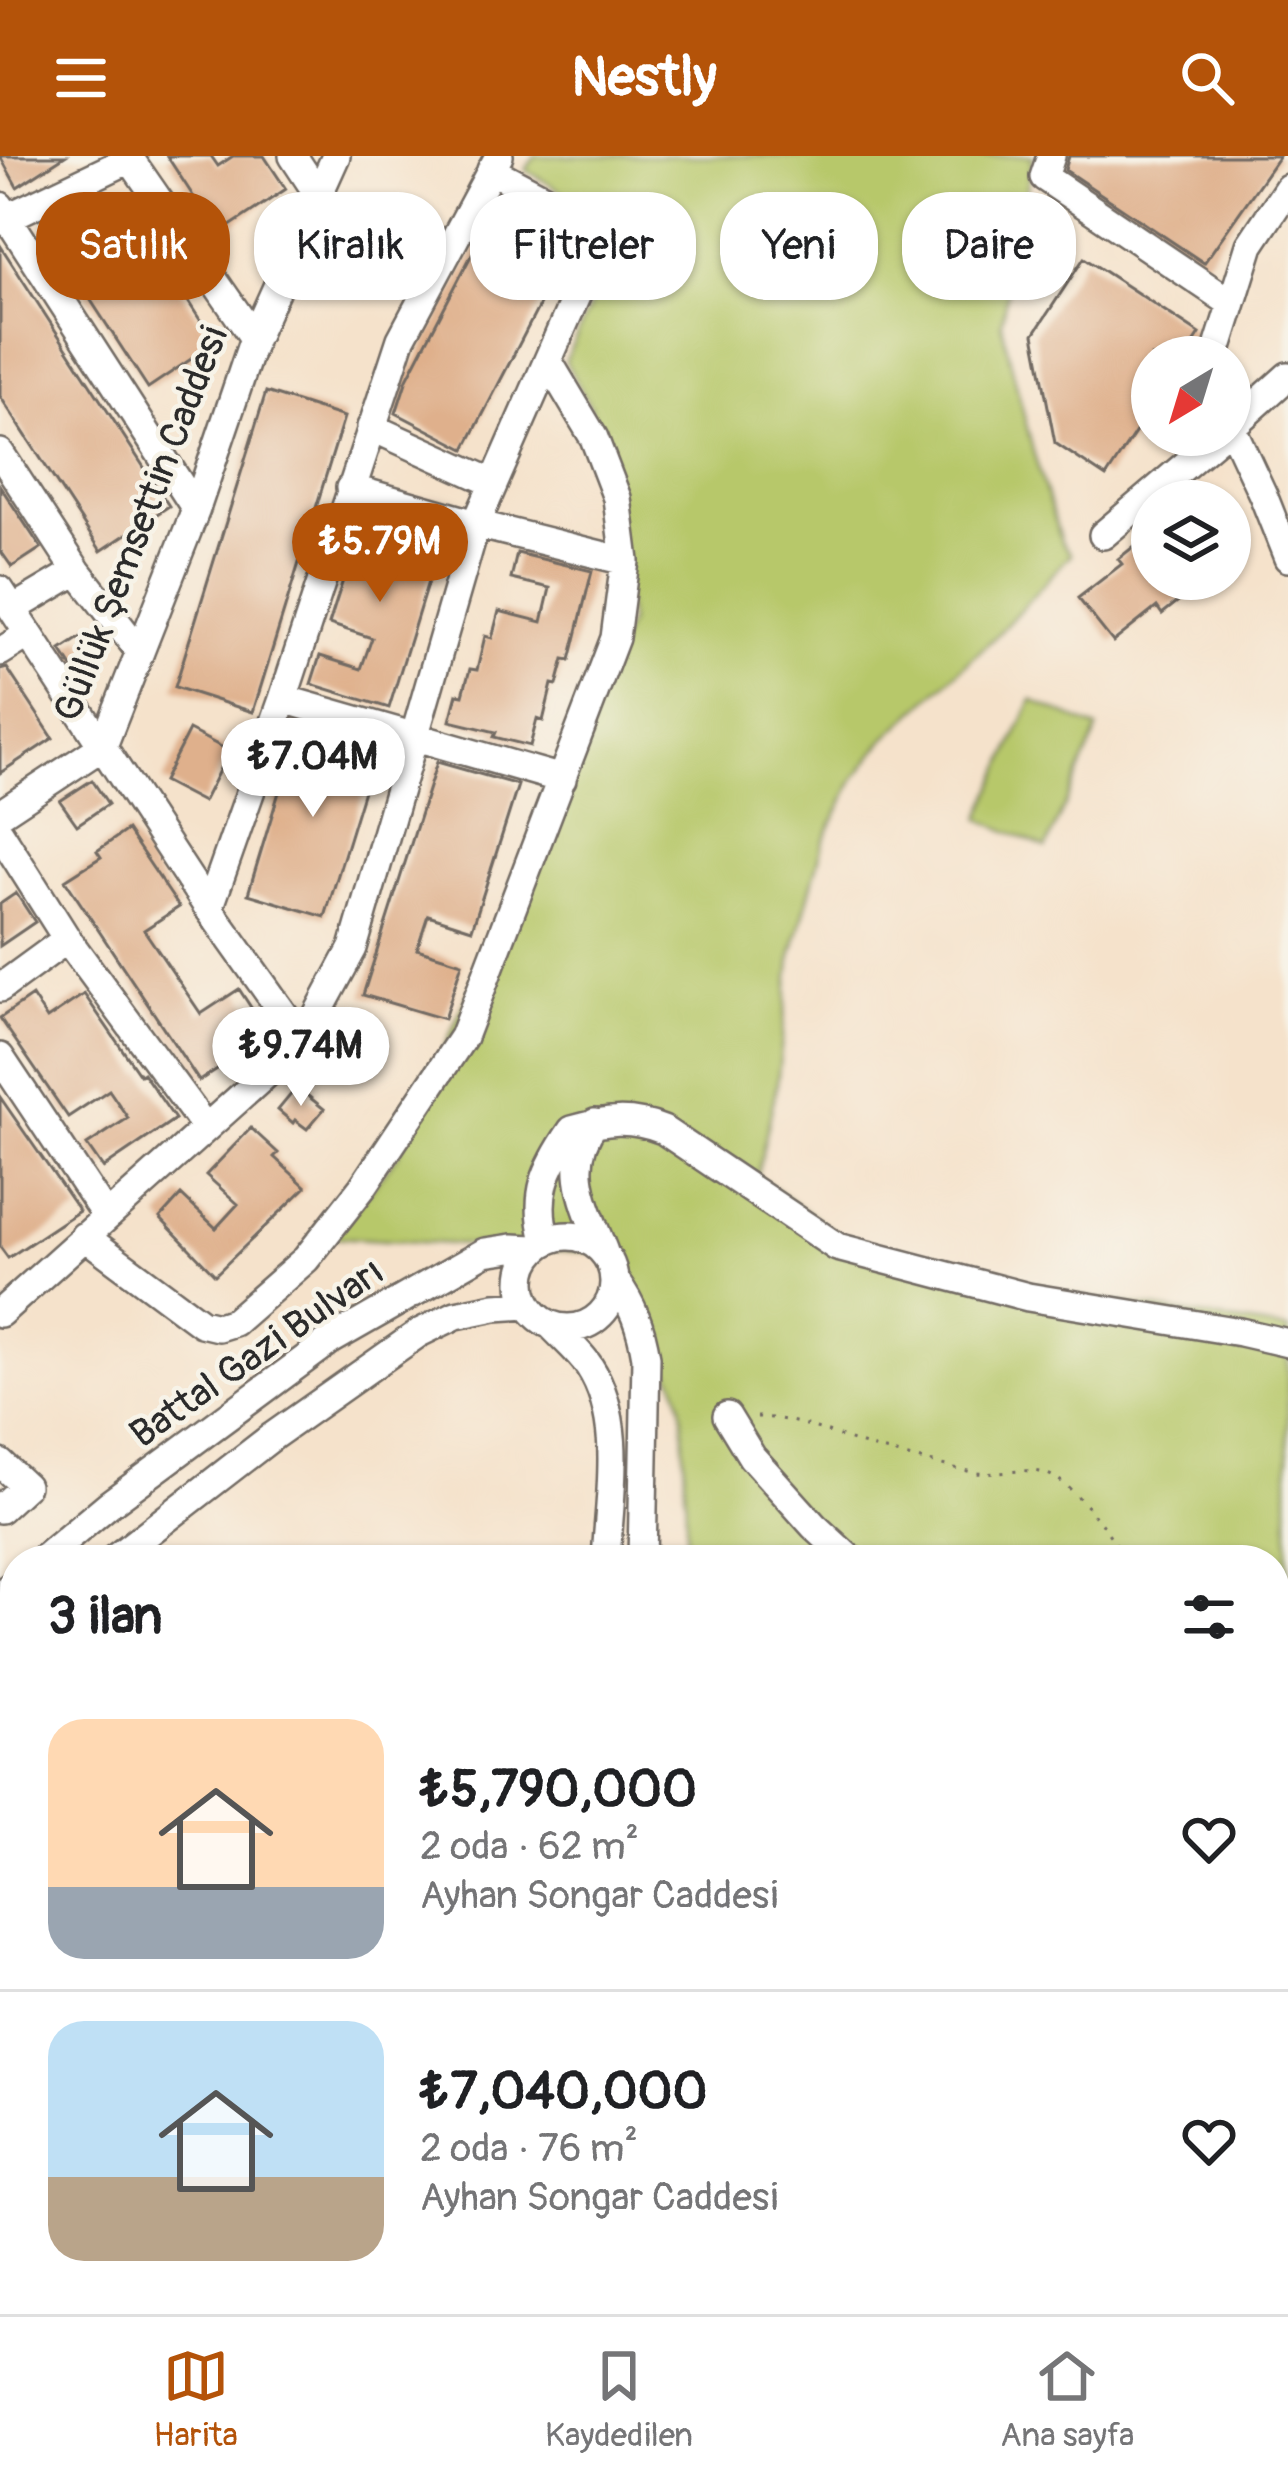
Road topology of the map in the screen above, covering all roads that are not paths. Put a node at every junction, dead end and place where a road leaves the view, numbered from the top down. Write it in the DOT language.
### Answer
graph roads {
  1 [pos="293,156"];
  2 [pos="336,156"];
  3 [pos="1051,156"];
  4 [pos="129,157"];
  5 [pos="495,163"];
  6 [pos="317,192"];
  7 [pos="319,192"];
  8 [pos="1286,198"];
  9 [pos="2,214"];
  10 [pos="271,300"];
  11 [pos="1232,303"];
  12 [pos="1222,336"];
  13 [pos="254,338"];
  14 [pos="548,361"];
  15 [pos="1288,376"];
  16 [pos="1251,408"];
  17 [pos="371,427"];
  18 [pos="0,453"];
  19 [pos="1251,455"];
  20 [pos="1196,456"];
  21 [pos="494,483"];
  22 [pos="350,488"];
  23 [pos="1276,490"];
  24 [pos="196,508"];
  25 [pos="476,524"];
  26 [pos="1103,535"];
  27 [pos="1288,559"];
  28 [pos="625,561"];
  29 [pos="77,571"];
  30 [pos="6,600"];
  31 [pos="29,634"];
  32 [pos="0,652"];
  33 [pos="140,652"];
  34 [pos="283,699"];
  35 [pos="415,738"];
  36 [pos="103,746"];
  37 [pos="562,778"];
  38 [pos="0,814"];
  39 [pos="0,833"];
  40 [pos="209,909"];
  41 [pos="67,939"];
  42 [pos="0,988"];
  43 [pos="303,1040"];
  44 [pos="0,1057"];
  45 [pos="596,1123"];
  46 [pos="205,1127"];
  47 [pos="106,1216"];
  48 [pos="84,1237"];
  49 [pos="541,1245"];
  50 [pos="604,1252"];
  51 [pos="615,1280"];
  52 [pos="3,1303"];
  53 [pos="528,1305"];
  54 [pos="550,1325"];
  55 [pos="1288,1343"];
  56 [pos="727,1416"];
  57 [pos="0,1462"];
  58 [pos="0,1509"];
  59 [pos="60,1545"];
  60 [pos="132,1545"];
  61 [pos="607,1545"];
  62 [pos="642,1545"];
  63 [pos="835,1545"];
  1 -- 6 [label="street"];
  2 -- 7 [label="street, Güllük Şemsettin Caddesi"];
  3 -- 11 [label="street"];
  4 -- 9 [label="street"];
  4 -- 13 [label="street"];
  5 -- 14 [label="street"];
  5 -- 17 [label="street"];
  8 -- 11 [label="street"];
  9 -- 24 [label="street"];
  10 -- 13 [label="street, Güllük Şemsettin Caddesi"];
  11 -- 12 [label="street"];
  13 -- 24 [label="street, Güllük Şemsettin Caddesi"];
  14 -- 21 [label="street"];
  14 -- 28 [label="street"];
  15 -- 16 [label="street"];
  17 -- 21 [label="street"];
  17 -- 22 [label="street"];
  18 -- 29 [label="street"];
  19 -- 23 [label="street"];
  20 -- 26 [label="street"];
  21 -- 25 [label="street"];
  22 -- 25 [label="street"];
  22 -- 34 [label="street"];
  23 -- 27 [label="street"];
  24 -- 33 [label="street, Güllük Şemsettin Caddesi"];
  25 -- 28 [label="street"];
  25 -- 35 [label="street"];
  28 -- 37 [label="street"];
  29 -- 30 [label="street"];
  29 -- 33 [label="street"];
  30 -- 31 [label="street"];
  31 -- 32 [label="street"];
  31 -- 36 [label="street"];
  33 -- 36 [label="street, Güllük Şemsettin Caddesi"];
  34 -- 35 [label="street"];
  34 -- 40 [label="street"];
  35 -- 37 [label="street"];
  35 -- 43 [label="street"];
  36 -- 38 [label="street, Güllük Şemsettin Caddesi"];
  36 -- 40 [label="street"];
  37 -- 48 [label="street"];
  39 -- 41 [label="street"];
  40 -- 43 [label="street"];
  41 -- 42 [label="street"];
  41 -- 46 [label="street"];
  43 -- 46 [label="street"];
  44 -- 47 [label="street"];
  45 -- 49 [label="street"];
  45 -- 50 [label="street"];
  45 -- 55 [label="street"];
  46 -- 47 [label="street"];
  47 -- 48 [label="street"];
  48 -- 52 [label="street"];
  49 -- 50 [label="street"];
  49 -- 53 [label="street"];
  49 -- 59 [label="street, Battal Gazi Bulvarı"];
  50 -- 51 [label="street"];
  51 -- 54 [label="street"];
  51 -- 62 [label="street"];
  53 -- 54 [label="street"];
  53 -- 60 [label="street, Battal Gazi Bulvarı"];
  54 -- 61 [label="street"];
  56 -- 63 [label="street"];
  57 -- 58 [label="street"];
}
